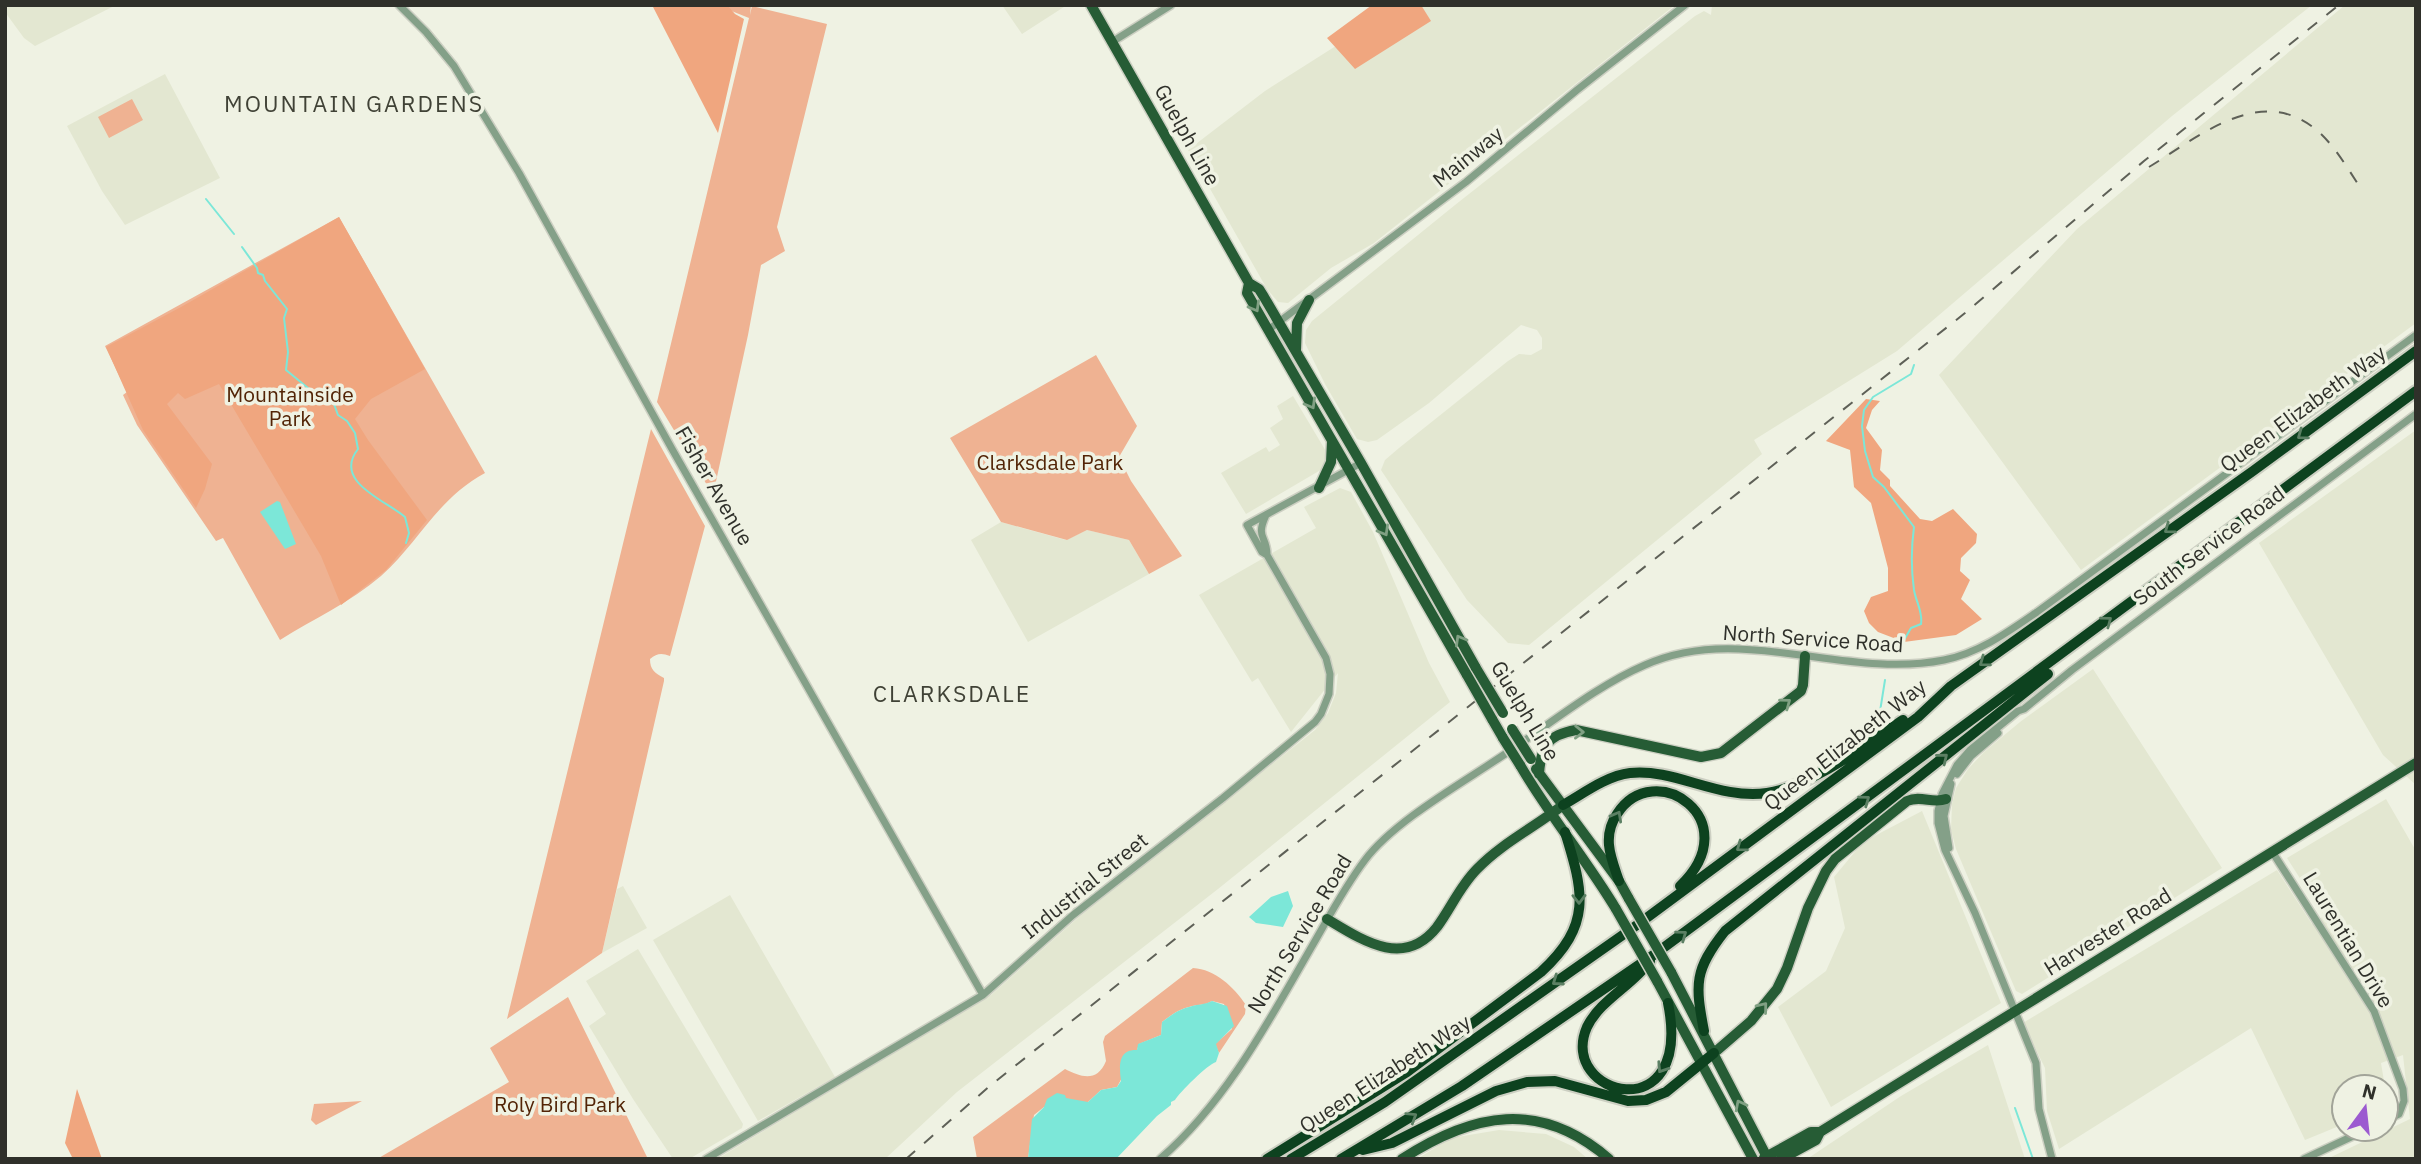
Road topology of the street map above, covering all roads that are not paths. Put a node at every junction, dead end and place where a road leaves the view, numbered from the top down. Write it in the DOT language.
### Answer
graph roads {
  1 [pos="399,5"];
  2 [pos="1091,5"];
  3 [pos="1171,5"];
  4 [pos="1685,5"];
  5 [pos="1112,42"];
  6 [pos="1249,283"];
  7 [pos="1309,300"];
  8 [pos="1278,323"];
  9 [pos="1268,330"];
  10 [pos="2416,335"];
  11 [pos="2416,351"];
  12 [pos="1300,360"];
  13 [pos="2416,391"];
  14 [pos="2416,414"];
  15 [pos="1332,440"];
  16 [pos="1361,463"];
  17 [pos="1350,471"];
  18 [pos="1319,488"];
  19 [pos="1266,515"];
  20 [pos="1267,555"];
  21 [pos="2074,646"];
  22 [pos="1805,656"];
  23 [pos="1951,686"];
  24 [pos="2416,762"];
  25 [pos="1539,774"];
  26 [pos="1943,801"];
  27 [pos="1563,806"];
  28 [pos="1550,815"];
  29 [pos="1565,832"];
  30 [pos="2273,853"];
  31 [pos="1619,881"];
  32 [pos="1328,919"];
  33 [pos="1637,925"];
  34 [pos="1656,954"];
  35 [pos="983,995"];
  36 [pos="1668,1003"];
  37 [pos="2016,1012"];
  38 [pos="1704,1031"];
  39 [pos="1714,1053"];
  40 [pos="1702,1064"];
  41 [pos="2397,1073"];
  42 [pos="2400,1081"];
  43 [pos="2400,1111"];
  44 [pos="1819,1132"];
  45 [pos="2338,1143"];
  46 [pos="1801,1148"];
  47 [pos="1354,1152"];
  48 [pos="1766,1158"];
  49 [pos="706,1159"];
  50 [pos="1160,1159"];
  51 [pos="1267,1159"];
  52 [pos="1291,1159"];
  53 [pos="1341,1159"];
  54 [pos="1402,1159"];
  55 [pos="1609,1159"];
  56 [pos="1753,1159"];
  57 [pos="1781,1159"];
  58 [pos="1790,1159"];
  59 [pos="2052,1159"];
  60 [pos="2304,1159"];
  1 -- 35 [label="street, Fisher Avenue"];
  2 -- 5 [label="main road, Guelph Line"];
  3 -- 5 [label="street"];
  4 -- 7 [label="street, Mainway"];
  5 -- 6 [label="main road, Guelph Line"];
  6 -- 8 [label="main road, Guelph Line"];
  6 -- 9 [label="main road, Guelph Line, one-way"];
  7 -- 8 [label="street, Mainway"];
  7 -- 12 [label="main road"];
  8 -- 9 [label="street, Mainway"];
  8 -- 12 [label="main road, Guelph Line"];
  9 -- 15 [label="main road, Guelph Line, one-way"];
  10 -- 22 [label="street, North Service Road"];
  11 -- 23 [label="highway, Queen Elizabeth Way, one-way"];
  12 -- 16 [label="main road, Guelph Line"];
  21 -- 13 [label="highway, one-way"];
  14 -- 26 [label="street, South Service Road"];
  15 -- 17 [label="main road, Guelph Line"];
  15 -- 18 [label="main road"];
  16 -- 17 [label="street"];
  25 -- 16 [label="main road, Guelph Line, one-way, bridge"];
  17 -- 18 [label="street"];
  17 -- 28 [label="main road, Guelph Line, one-way, bridge"];
  18 -- 19 [label="street"];
  19 -- 20 [label="street, Industrial Street"];
  19 -- 20 [label="street, Industrial Street"];
  20 -- 35 [label="street, Industrial Street"];
  34 -- 21 [label="highway, one-way"];
  38 -- 21 [label="highway, one-way"];
  25 -- 22 [label="main road, one-way"];
  22 -- 32 [label="street, North Service Road"];
  23 -- 27 [label="highway"];
  23 -- 33 [label="highway, Queen Elizabeth Way, one-way"];
  24 -- 30 [label="main road, Harvester Road"];
  25 -- 27 [label="main road, Guelph Line"];
  26 -- 37 [label="street, South Service Road"];
  39 -- 26 [label="main road, one-way"];
  27 -- 28 [label="main road"];
  27 -- 31 [label="main road, Guelph Line"];
  28 -- 29 [label="main road, Guelph Line"];
  28 -- 32 [label="main road"];
  29 -- 36 [label="main road, Guelph Line, bridge"];
  29 -- 51 [label="highway, one-way"];
  30 -- 37 [label="main road, Harvester Road"];
  30 -- 41 [label="street, Laurentian Drive"];
  31 -- 33 [label="highway, one-way"];
  31 -- 38 [label="main road, Guelph Line, bridge"];
  32 -- 50 [label="street, North Service Road"];
  33 -- 52 [label="highway, Queen Elizabeth Way, one-way"];
  36 -- 34 [label="highway, one-way"];
  47 -- 34 [label="highway, one-way"];
  35 -- 49 [label="street, Industrial Street"];
  36 -- 40 [label="main road, Guelph Line"];
  37 -- 44 [label="main road, Harvester Road"];
  37 -- 59 [label="street"];
  38 -- 39 [label="main road, Guelph Line"];
  39 -- 40 [label="highway"];
  48 -- 39 [label="main road, Guelph Line, one-way"];
  40 -- 47 [label="highway"];
  40 -- 56 [label="main road, Guelph Line"];
  42 -- 43 [label="street, Laurentian Drive"];
  44 -- 46 [label="main road, Harvester Road"];
  44 -- 48 [label="main road, Harvester Road"];
  45 -- 60 [label="street"];
  46 -- 57 [label="main road, Harvester Road"];
  46 -- 58 [label="main road"];
  47 -- 53 [label="highway"];
  54 -- 55 [label="main road"];
}
